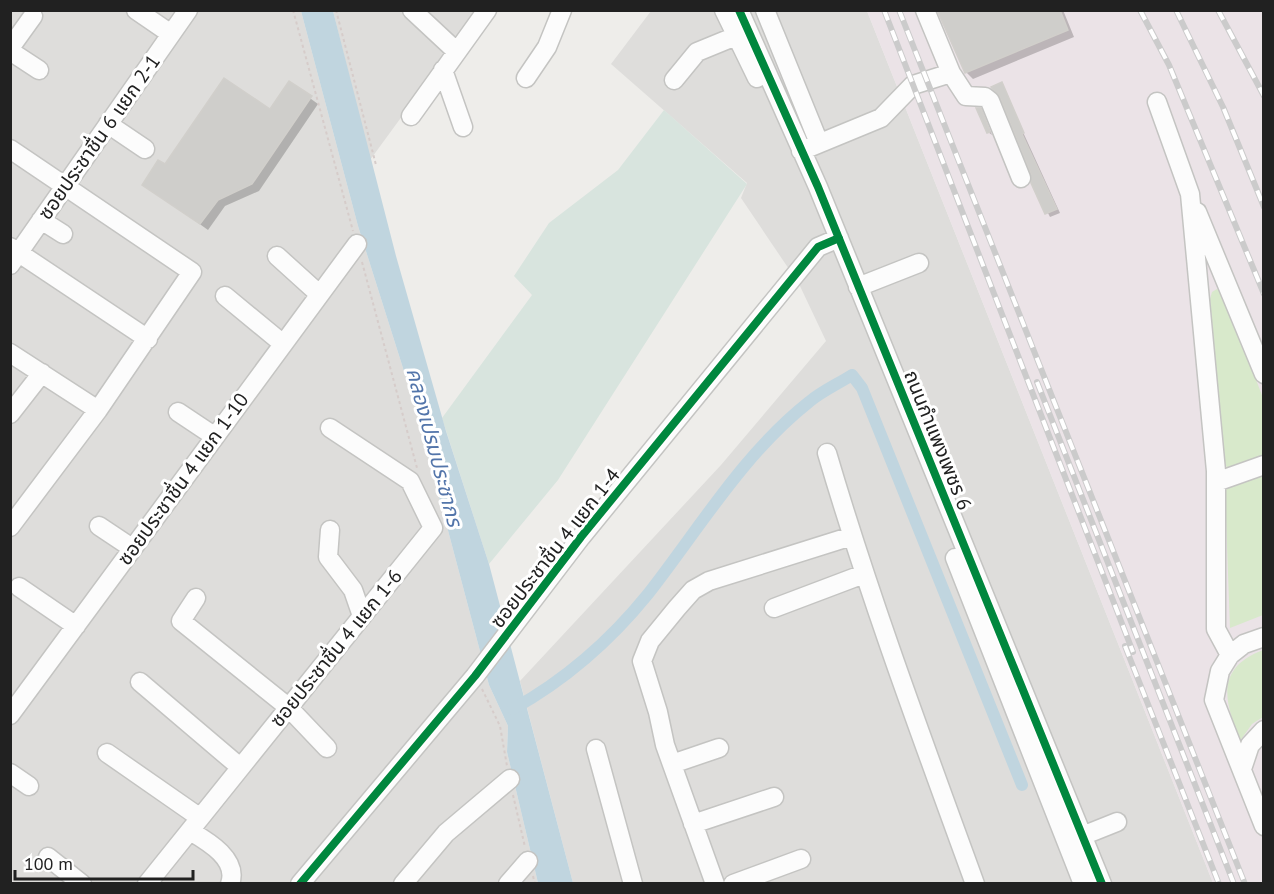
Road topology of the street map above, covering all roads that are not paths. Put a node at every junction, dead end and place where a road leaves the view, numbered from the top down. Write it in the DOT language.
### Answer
graph roads {
  1 [pos="136,10"];
  2 [pos="188,10"];
  3 [pos="412,10"];
  4 [pos="487,10"];
  5 [pos="562,10"];
  6 [pos="724,10"];
  7 [pos="739,10"];
  8 [pos="925,10"];
  9 [pos="33,16"];
  10 [pos="767,16"];
  11 [pos="742,33"];
  12 [pos="171,34"];
  13 [pos="10,49"];
  14 [pos="456,51"];
  15 [pos="39,70"];
  16 [pos="443,70"];
  17 [pos="951,73"];
  18 [pos="526,78"];
  19 [pos="674,80"];
  20 [pos="1157,102"];
  21 [pos="411,116"];
  22 [pos="108,124"];
  23 [pos="463,127"];
  24 [pos="819,143"];
  25 [pos="10,149"];
  26 [pos="145,149"];
  27 [pos="801,151"];
  28 [pos="1021,178"];
  29 [pos="64,187"];
  30 [pos="1190,194"];
  31 [pos="41,220"];
  32 [pos="63,234"];
  33 [pos="833,240"];
  34 [pos="357,244"];
  35 [pos="13,255"];
  36 [pos="277,256"];
  37 [pos="919,263"];
  38 [pos="858,287"];
  39 [pos="319,294"];
  40 [pos="225,296"];
  41 [pos="148,339"];
  42 [pos="282,343"];
  43 [pos="10,353"];
  44 [pos="42,373"];
  45 [pos="1263,374"];
  46 [pos="99,410"];
  47 [pos="178,412"];
  48 [pos="10,414"];
  49 [pos="330,428"];
  50 [pos="214,436"];
  51 [pos="827,453"];
  52 [pos="1263,465"];
  53 [pos="1216,482"];
  54 [pos="99,526"];
  55 [pos="10,527"];
  56 [pos="330,530"];
  57 [pos="852,536"];
  58 [pos="132,548"];
  59 [pos="864,574"];
  60 [pos="19,587"];
  61 [pos="196,598"];
  62 [pos="774,608"];
  63 [pos="362,615"];
  64 [pos="76,626"];
  65 [pos="1263,637"];
  66 [pos="1230,655"];
  67 [pos="140,682"];
  68 [pos="288,707"];
  69 [pos="11,714"];
  70 [pos="1263,730"];
  71 [pos="327,748"];
  72 [pos="719,748"];
  73 [pos="596,749"];
  74 [pos="107,753"];
  75 [pos="672,764"];
  76 [pos="240,767"];
  77 [pos="1242,769"];
  78 [pos="10,773"];
  79 [pos="510,779"];
  80 [pos="29,786"];
  81 [pos="774,797"];
  82 [pos="1117,822"];
  83 [pos="195,824"];
  84 [pos="693,824"];
  85 [pos="1263,826"];
  86 [pos="1082,836"];
  87 [pos="48,857"];
  88 [pos="801,859"];
  89 [pos="528,861"];
  90 [pos="82,884"];
  91 [pos="147,884"];
  92 [pos="230,884"];
  93 [pos="300,884"];
  94 [pos="403,884"];
  95 [pos="508,884"];
  96 [pos="633,884"];
  97 [pos="715,884"];
  98 [pos="733,884"];
  99 [pos="975,884"];
  100 [pos="1083,884"];
  101 [pos="1102,884"];
  1 -- 12 [label="street"];
  2 -- 12 [label="street, ซอยประชาชื่น 6 แยก 2-1"];
  3 -- 14 [label="street"];
  4 -- 14 [label="street"];
  5 -- 18 [label="street"];
  6 -- 11 [label="street, ถนนกำแพงเพชร 6"];
  7 -- 11 [label="street, ถนนกำแพงเพชร 6"];
  8 -- 17 [label="street"];
  9 -- 13 [label="street"];
  10 -- 11 [label="street"];
  10 -- 24 [label="street"];
  11 -- 19 [label="street"];
  11 -- 27 [label="street, ถนนกำแพงเพชร 6"];
  11 -- 33 [label="street, ถนนกำแพงเพชร 6"];
  12 -- 22 [label="street, ซอยประชาชื่น 6 แยก 2-1"];
  13 -- 15 [label="street"];
  14 -- 16 [label="street"];
  16 -- 21 [label="street"];
  16 -- 23 [label="street"];
  17 -- 24 [label="street"];
  17 -- 28 [label="street"];
  20 -- 30 [label="street"];
  22 -- 26 [label="street"];
  22 -- 29 [label="street, ซอยประชาชื่น 6 แยก 2-1"];
  24 -- 27 [label="street"];
  25 -- 29 [label="street"];
  27 -- 33 [label="street, ถนนกำแพงเพชร 6"];
  29 -- 31 [label="street, ซอยประชาชื่น 6 แยก 2-1"];
  29 -- 41 [label="street"];
  30 -- 45 [label="street"];
  30 -- 53 [label="street"];
  31 -- 32 [label="street"];
  31 -- 35 [label="street, ซอยประชาชื่น 6 แยก 2-1"];
  33 -- 38 [label="street, ถนนกำแพงเพชร 6"];
  33 -- 93 [label="street, ซอยประชาชื่น 4 แยก 1-4"];
  33 -- 100 [label="street, ถนนกำแพงเพชร 6"];
  34 -- 39 [label="street, ซอยประชาชื่น 4 แยก 1-10"];
  35 -- 41 [label="street"];
  36 -- 39 [label="street"];
  37 -- 38 [label="street"];
  38 -- 86 [label="street, ถนนกำแพงเพชร 6"];
  39 -- 42 [label="street, ซอยประชาชื่น 4 แยก 1-10"];
  40 -- 42 [label="street"];
  41 -- 46 [label="street"];
  42 -- 50 [label="street, ซอยประชาชื่น 4 แยก 1-10"];
  43 -- 44 [label="street"];
  44 -- 46 [label="street"];
  44 -- 48 [label="street"];
  46 -- 55 [label="street"];
  47 -- 50 [label="street"];
  49 -- 63 [label="street, ซอยประชาชื่น 4 แยก 1-6"];
  50 -- 58 [label="street, ซอยประชาชื่น 4 แยก 1-10"];
  51 -- 57 [label="street"];
  52 -- 53 [label="street"];
  53 -- 66 [label="street"];
  54 -- 58 [label="street"];
  56 -- 63 [label="street"];
  57 -- 59 [label="street"];
  57 -- 75 [label="street"];
  58 -- 64 [label="street, ซอยประชาชื่น 4 แยก 1-10"];
  59 -- 62 [label="street"];
  59 -- 99 [label="street"];
  60 -- 64 [label="street"];
  61 -- 68 [label="street"];
  63 -- 68 [label="street, ซอยประชาชื่น 4 แยก 1-6"];
  64 -- 69 [label="street, ซอยประชาชื่น 4 แยก 1-10"];
  65 -- 66 [label="street"];
  66 -- 77 [label="street"];
  67 -- 76 [label="street"];
  68 -- 71 [label="street"];
  68 -- 76 [label="street, ซอยประชาชื่น 4 แยก 1-6"];
  70 -- 77 [label="street"];
  72 -- 75 [label="street"];
  73 -- 96 [label="street"];
  74 -- 83 [label="street"];
  75 -- 84 [label="street"];
  76 -- 83 [label="street, ซอยประชาชื่น 4 แยก 1-6"];
  77 -- 85 [label="street"];
  78 -- 80 [label="street"];
  79 -- 94 [label="street"];
  81 -- 84 [label="street"];
  82 -- 86 [label="street"];
  83 -- 91 [label="street, ซอยประชาชื่น 4 แยก 1-6"];
  83 -- 92 [label="street"];
  84 -- 97 [label="street"];
  86 -- 101 [label="street, ถนนกำแพงเพชร 6"];
  87 -- 90 [label="street"];
  88 -- 98 [label="street"];
  89 -- 95 [label="street"];
}
